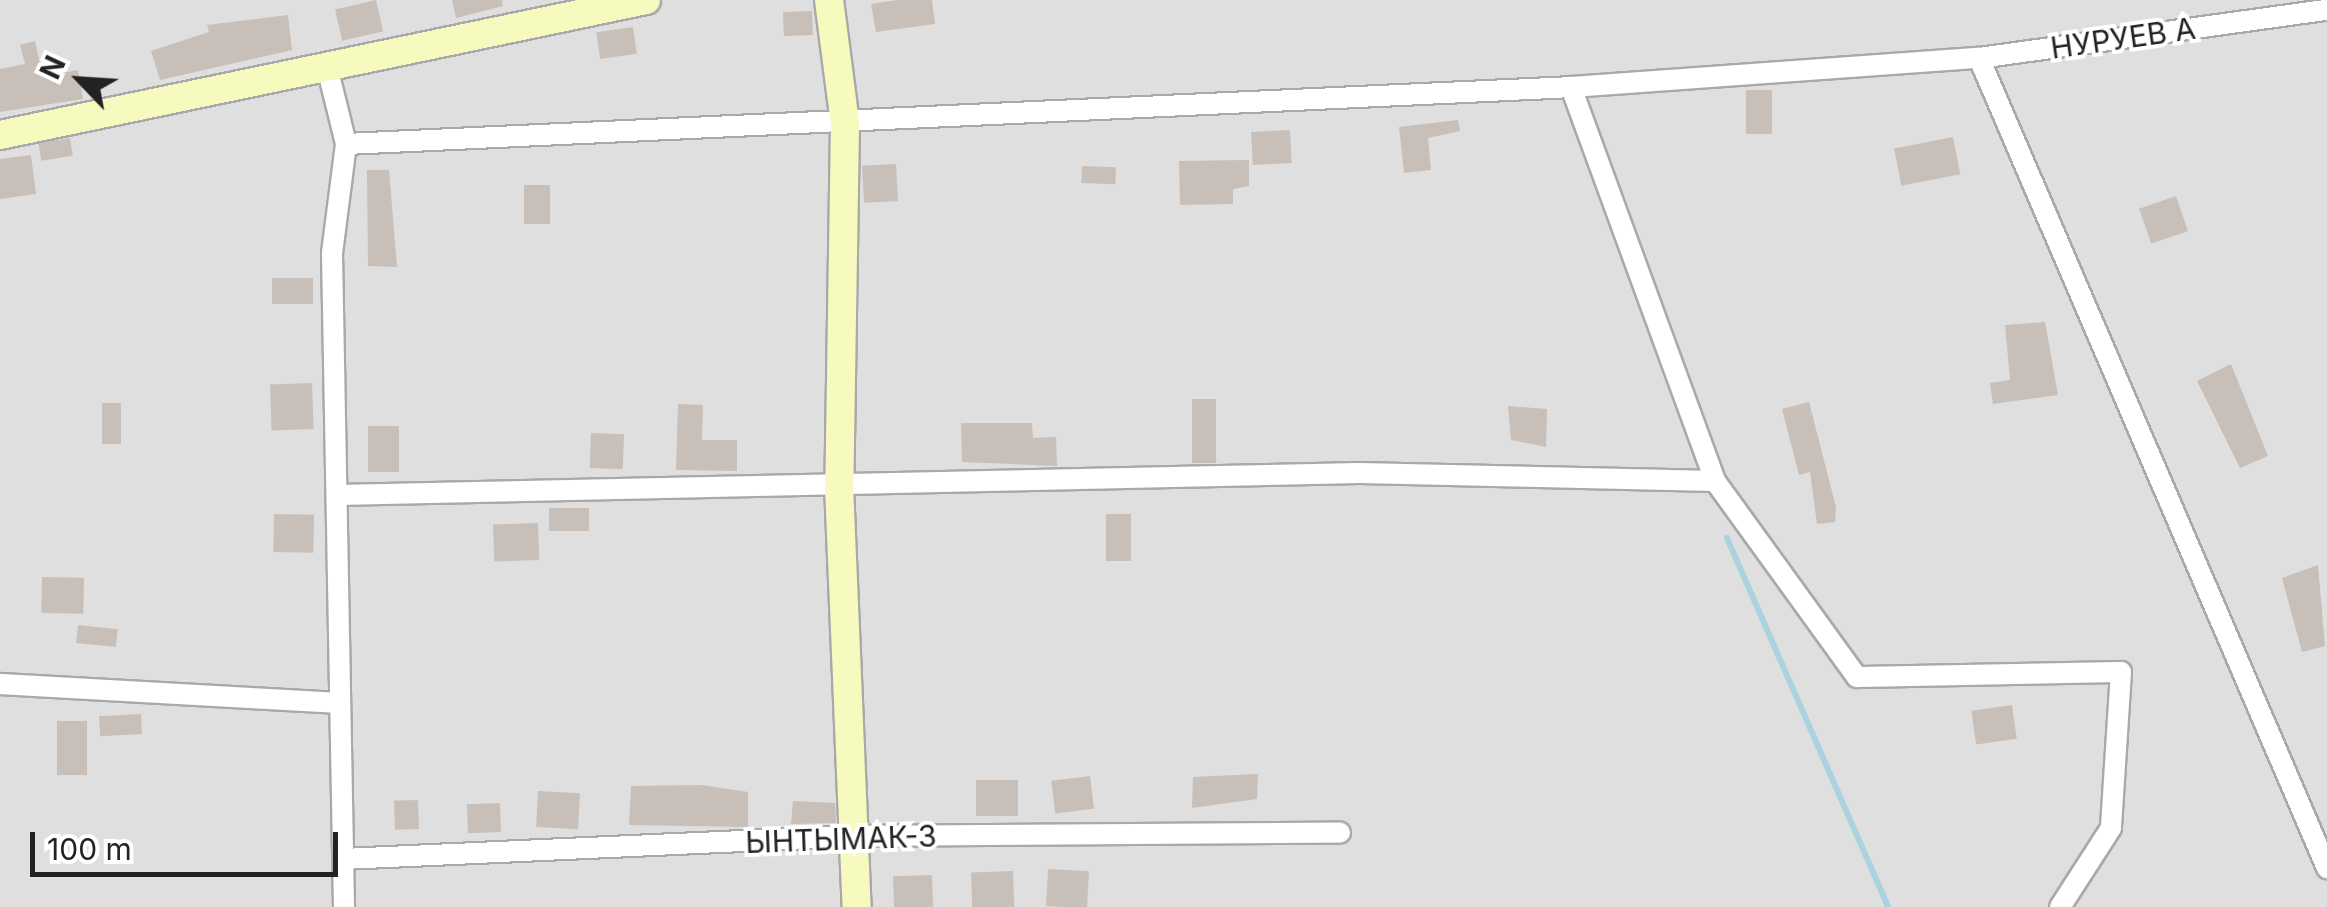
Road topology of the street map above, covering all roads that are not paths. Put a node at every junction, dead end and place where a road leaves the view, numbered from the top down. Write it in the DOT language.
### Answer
graph roads {
  1 [pos="646,0"];
  2 [pos="829,0"];
  3 [pos="2327,10"];
  4 [pos="1979,58"];
  5 [pos="327,66"];
  6 [pos="1571,87"];
  7 [pos="845,124"];
  8 [pos="0,135"];
  9 [pos="346,144"];
  10 [pos="1716,481"];
  11 [pos="840,486"];
  12 [pos="337,496"];
  13 [pos="0,684"];
  14 [pos="338,702"];
  15 [pos="1340,833"];
  16 [pos="854,836"];
  17 [pos="343,859"];
  18 [pos="2327,868"];
  19 [pos="344,907"];
  20 [pos="858,907"];
  21 [pos="2060,907"];
  1 -- 5 [label="street"];
  2 -- 7 [label="street"];
  3 -- 4 [label="street, НУРУЕВ А"];
  4 -- 6 [label="street, НУРУЕВ А"];
  4 -- 18 [label="street"];
  5 -- 8 [label="street"];
  5 -- 9 [label="street"];
  6 -- 7 [label="street, НУРУЕВ А"];
  6 -- 10 [label="street"];
  7 -- 9 [label="street, НУРУЕВ А"];
  7 -- 11 [label="street"];
  9 -- 12 [label="street"];
  10 -- 11 [label="street"];
  10 -- 21 [label="street"];
  11 -- 12 [label="street"];
  11 -- 16 [label="street"];
  12 -- 14 [label="street"];
  13 -- 14 [label="street"];
  14 -- 17 [label="street"];
  15 -- 16 [label="street, ЫНТЫМАК-3"];
  16 -- 17 [label="street, ЫНТЫМАК-3"];
  16 -- 20 [label="street"];
  17 -- 19 [label="street"];
}
